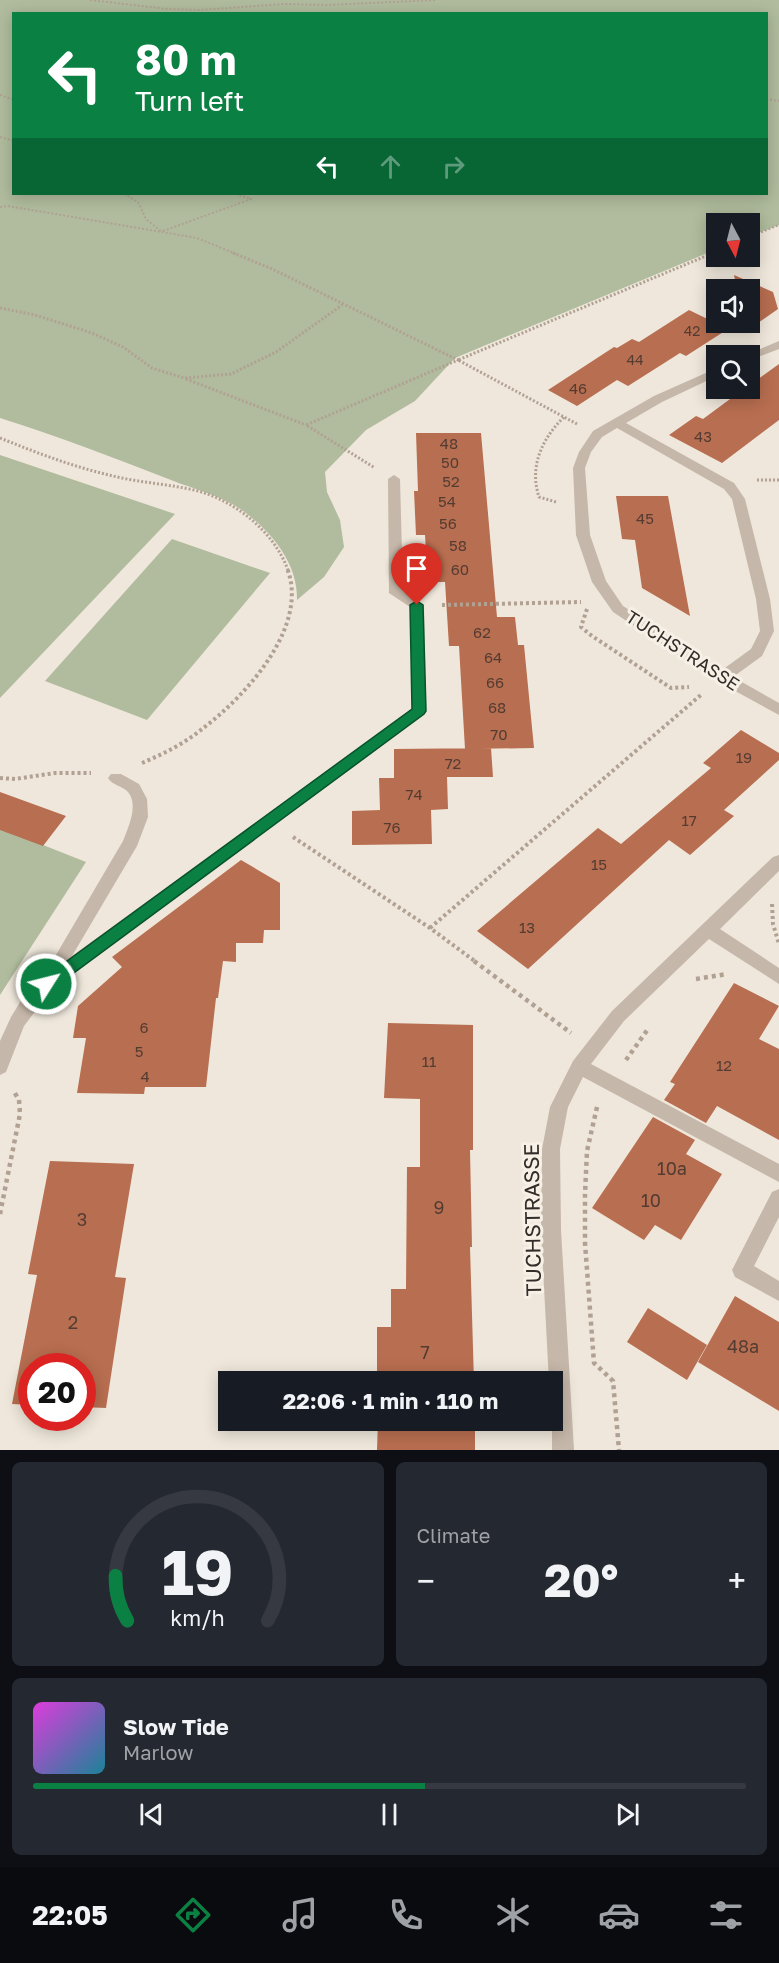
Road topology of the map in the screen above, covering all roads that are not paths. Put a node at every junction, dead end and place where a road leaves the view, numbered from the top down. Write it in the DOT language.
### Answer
graph roads {
  1 [pos="779,345"];
  2 [pos="760,352"];
  3 [pos="706,377"];
  4 [pos="615,422"];
  5 [pos="394,479"];
  6 [pos="722,677"];
  7 [pos="779,710"];
  8 [pos="116,778"];
  9 [pos="779,861"];
  10 [pos="707,929"];
  11 [pos="779,977"];
  12 [pos="46,984"];
  13 [pos="579,1066"];
  14 [pos="0,1067"];
  15 [pos="779,1174"];
  16 [pos="779,1198"];
  17 [pos="779,1292"];
  18 [pos="563,1450"];
  1 -- 2 [label="street"];
  3 -- 4 [label="street, TUCHSTRASSE"];
  4 -- 6 [label="street, TUCHSTRASSE"];
  4 -- 6 [label="street"];
  5 -- 12 [label="street"];
  6 -- 7 [label="street, TUCHSTRASSE"];
  8 -- 12 [label="street"];
  9 -- 10 [label="street, TUCHSTRASSE"];
  10 -- 11 [label="street"];
  10 -- 13 [label="street, TUCHSTRASSE"];
  12 -- 14 [label="street"];
  13 -- 15 [label="street"];
  13 -- 18 [label="street, TUCHSTRASSE"];
  16 -- 17 [label="street"];
}
